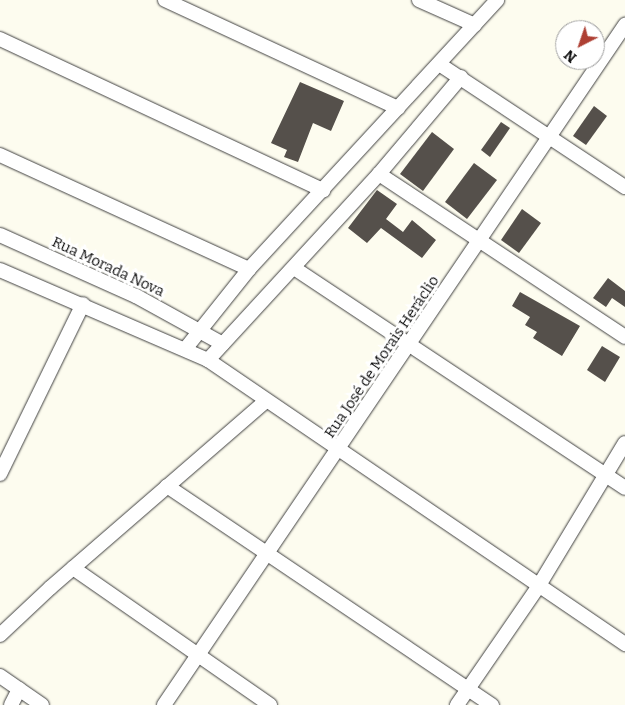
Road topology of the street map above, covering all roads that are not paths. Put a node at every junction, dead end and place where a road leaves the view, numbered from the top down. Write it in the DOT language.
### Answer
graph roads {
  1 [pos="165,0"];
  2 [pos="419,0"];
  3 [pos="497,0"];
  4 [pos="475,25"];
  5 [pos="623,32"];
  6 [pos="0,39"];
  7 [pos="439,64"];
  8 [pos="460,77"];
  9 [pos="398,108"];
  10 [pos="550,136"];
  11 [pos="0,155"];
  12 [pos="379,174"];
  13 [pos="625,187"];
  14 [pos="323,190"];
  15 [pos="0,235"];
  16 [pos="479,242"];
  17 [pos="294,268"];
  18 [pos="249,269"];
  19 [pos="0,270"];
  20 [pos="83,304"];
  21 [pos="200,331"];
  22 [pos="625,337"];
  23 [pos="411,343"];
  24 [pos="223,344"];
  25 [pos="186,348"];
  26 [pos="208,360"];
  27 [pos="265,402"];
  28 [pos="625,443"];
  29 [pos="339,451"];
  30 [pos="0,474"];
  31 [pos="605,475"];
  32 [pos="168,486"];
  33 [pos="625,488"];
  34 [pos="266,553"];
  35 [pos="73,568"];
  36 [pos="538,586"];
  37 [pos="0,636"];
  38 [pos="625,644"];
  39 [pos="197,655"];
  40 [pos="0,676"];
  41 [pos="19,689"];
  42 [pos="468,689"];
  43 [pos="11,705"];
  44 [pos="42,705"];
  45 [pos="164,705"];
  46 [pos="270,705"];
  47 [pos="457,705"];
  48 [pos="492,705"];
  1 -- 9 [label="street"];
  2 -- 4 [label="street"];
  3 -- 4 [label="street"];
  4 -- 7 [label="street"];
  5 -- 10 [label="street, Rua José de Morais Heráclio"];
  6 -- 14 [label="street"];
  7 -- 8 [label="street"];
  7 -- 9 [label="street"];
  8 -- 10 [label="street"];
  8 -- 12 [label="street"];
  9 -- 14 [label="street"];
  10 -- 13 [label="street"];
  10 -- 16 [label="street, Rua José de Morais Heráclio"];
  11 -- 18 [label="street"];
  12 -- 16 [label="street"];
  12 -- 17 [label="street"];
  14 -- 18 [label="street"];
  15 -- 21 [label="street, Rua Morada Nova"];
  16 -- 22 [label="street"];
  16 -- 23 [label="street, Rua José de Morais Heráclio"];
  17 -- 23 [label="street"];
  17 -- 24 [label="street"];
  18 -- 21 [label="street"];
  19 -- 20 [label="street"];
  20 -- 25 [label="street"];
  20 -- 30 [label="street"];
  21 -- 24 [label="street, Rua Morada Nova"];
  21 -- 25 [label="street"];
  23 -- 29 [label="street, Rua José de Morais Heráclio"];
  23 -- 31 [label="street"];
  24 -- 26 [label="street"];
  25 -- 26 [label="street"];
  26 -- 27 [label="street"];
  27 -- 29 [label="street"];
  27 -- 32 [label="street"];
  28 -- 31 [label="street"];
  29 -- 34 [label="street, Rua José de Morais Heráclio"];
  29 -- 36 [label="street"];
  31 -- 33 [label="street"];
  31 -- 36 [label="street"];
  32 -- 34 [label="street"];
  32 -- 35 [label="street"];
  34 -- 39 [label="street, Rua José de Morais Heráclio"];
  34 -- 42 [label="street"];
  35 -- 37 [label="street"];
  35 -- 39 [label="street"];
  36 -- 38 [label="street"];
  36 -- 42 [label="street"];
  39 -- 45 [label="street, Rua José de Morais Heráclio"];
  39 -- 46 [label="street"];
  40 -- 41 [label="street"];
  41 -- 43 [label="street"];
  41 -- 44 [label="street"];
  42 -- 47 [label="street"];
  42 -- 48 [label="street"];
}
